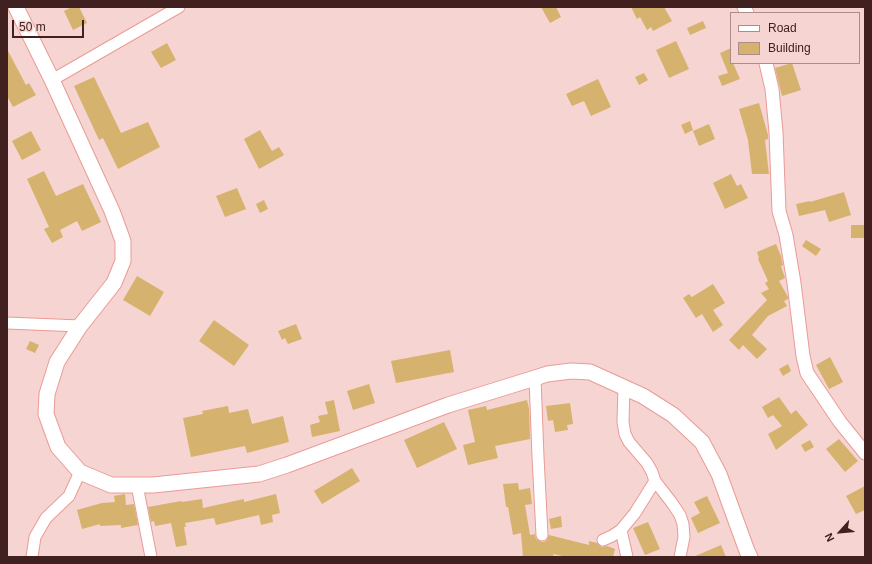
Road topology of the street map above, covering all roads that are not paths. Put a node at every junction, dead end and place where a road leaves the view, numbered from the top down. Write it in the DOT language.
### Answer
graph roads {
  1 [pos="16,7"];
  2 [pos="179,7"];
  3 [pos="766,64"];
  4 [pos="52,80"];
  5 [pos="7,323"];
  6 [pos="80,326"];
  7 [pos="535,378"];
  8 [pos="624,387"];
  9 [pos="865,453"];
  10 [pos="80,472"];
  11 [pos="655,481"];
  12 [pos="137,485"];
  13 [pos="621,530"];
  14 [pos="542,535"];
  15 [pos="603,540"];
  16 [pos="32,557"];
  17 [pos="151,557"];
  18 [pos="627,557"];
  19 [pos="680,557"];
  20 [pos="750,557"];
  1 -- 4 [label="main road"];
  2 -- 4 [label="street"];
  3 -- 9 [label="street"];
  4 -- 6 [label="main road"];
  5 -- 6 [label="street"];
  6 -- 10 [label="main road"];
  7 -- 8 [label="main road"];
  7 -- 12 [label="main road"];
  7 -- 14 [label="street"];
  8 -- 11 [label="street"];
  8 -- 20 [label="main road"];
  10 -- 12 [label="main road"];
  10 -- 16 [label="street"];
  11 -- 13 [label="street"];
  11 -- 19 [label="street"];
  12 -- 17 [label="street"];
  13 -- 15 [label="street"];
  13 -- 18 [label="street"];
}
